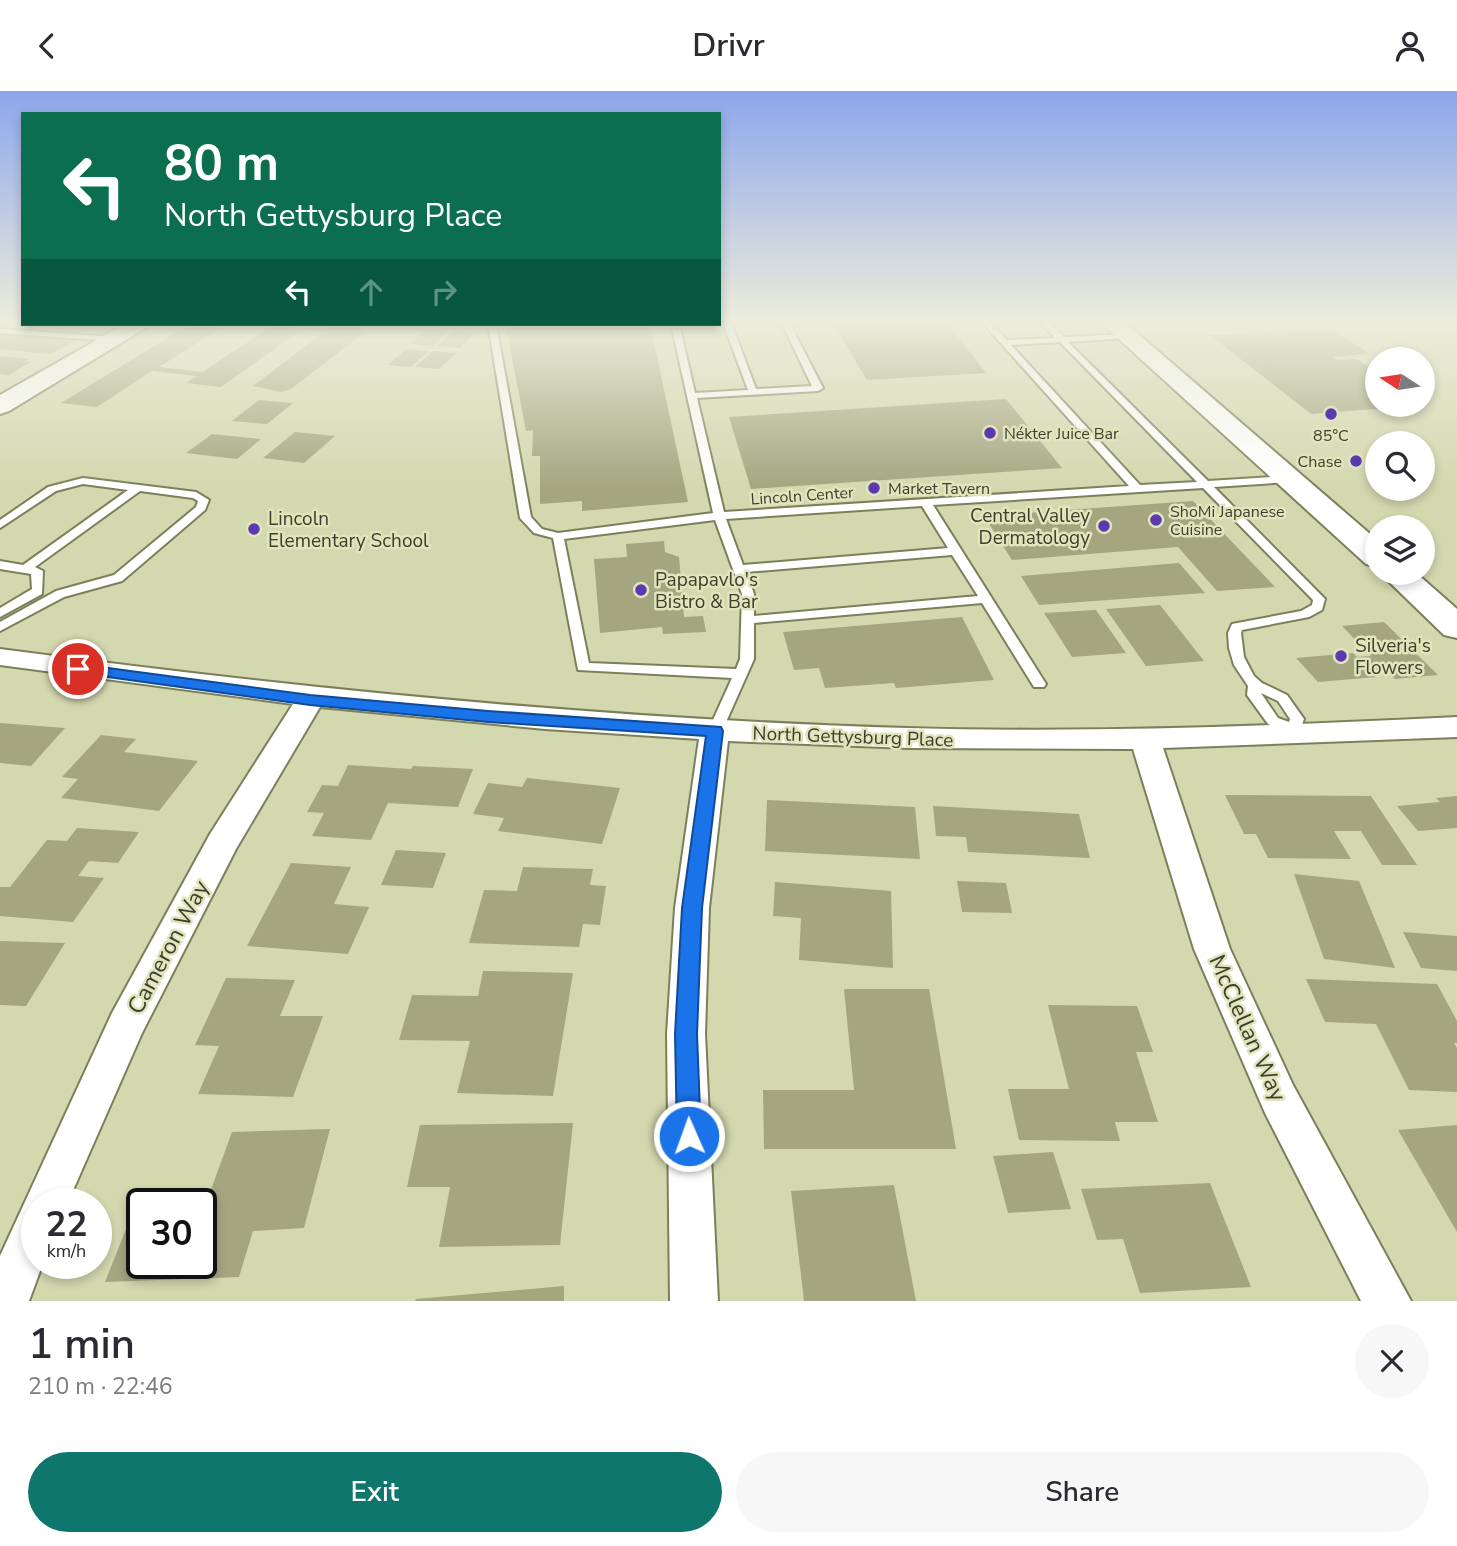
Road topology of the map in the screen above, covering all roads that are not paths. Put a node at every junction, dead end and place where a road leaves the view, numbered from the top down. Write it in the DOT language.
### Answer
graph roads {
  1 [pos="45,376"];
  2 [pos="501,376"];
  3 [pos="687,376"];
  4 [pos="747,376"];
  5 [pos="812,376"];
  6 [pos="1036,376"];
  7 [pos="1099,376"];
  8 [pos="1173,376"];
  9 [pos="753,392"];
  10 [pos="692,396"];
  11 [pos="0,406"];
  12 [pos="1289,479"];
  13 [pos="1208,484"];
  14 [pos="138,488"];
  15 [pos="1137,489"];
  16 [pos="925,502"];
  17 [pos="719,516"];
  18 [pos="0,525"];
  19 [pos="558,536"];
  20 [pos="1365,546"];
  21 [pos="955,551"];
  22 [pos="0,565"];
  23 [pos="25,569"];
  24 [pos="739,569"];
  25 [pos="1410,585"];
  26 [pos="986,599"];
  27 [pos="0,613"];
  28 [pos="748,621"];
  29 [pos="0,627"];
  30 [pos="1457,627"];
  31 [pos="0,657"];
  32 [pos="739,674"];
  33 [pos="1039,684"];
  34 [pos="1255,684"];
  35 [pos="310,700"];
  36 [pos="1457,727"];
  37 [pos="715,731"];
  38 [pos="1295,732"];
  39 [pos="1145,739"];
  40 [pos="52,1188"];
  41 [pos="21,1262"];
  42 [pos="5,1301"];
  43 [pos="694,1301"];
  44 [pos="1387,1301"];
  1 -- 11 [label="main road"];
  2 -- 19 [label="lane"];
  3 -- 10 [label="lane"];
  4 -- 9 [label="lane"];
  5 -- 9 [label="lane"];
  6 -- 15 [label="lane"];
  7 -- 13 [label="lane"];
  8 -- 12 [label="main road"];
  9 -- 10 [label="lane"];
  10 -- 17 [label="lane"];
  12 -- 13 [label="lane, Lincoln Center"];
  12 -- 20 [label="main road"];
  13 -- 15 [label="lane, Lincoln Center"];
  13 -- 34 [label="lane"];
  14 -- 18 [label="lane"];
  14 -- 23 [label="lane"];
  14 -- 29 [label="lane"];
  15 -- 16 [label="lane, Lincoln Center"];
  16 -- 17 [label="lane, Lincoln Center"];
  16 -- 21 [label="lane"];
  17 -- 19 [label="lane, Lincoln Center"];
  17 -- 24 [label="lane"];
  19 -- 32 [label="lane"];
  21 -- 24 [label="lane"];
  21 -- 26 [label="lane"];
  22 -- 23 [label="lane"];
  23 -- 27 [label="lane"];
  24 -- 28 [label="lane"];
  25 -- 30 [label="main road"];
  26 -- 28 [label="lane"];
  26 -- 33 [label="lane"];
  28 -- 32 [label="lane"];
  31 -- 35 [label="street, North Gettysburg Place"];
  32 -- 37 [label="lane"];
  34 -- 38 [label="lane"];
  34 -- 38 [label="lane"];
  35 -- 37 [label="street, North Gettysburg Place"];
  35 -- 40 [label="street, Cameron Way"];
  36 -- 38 [label="street, North Gettysburg Place"];
  37 -- 39 [label="street, North Gettysburg Place"];
  37 -- 43 [label="street"];
  38 -- 39 [label="street, North Gettysburg Place"];
  39 -- 44 [label="street, McClellan Way"];
  41 -- 42 [label="street"];
}
